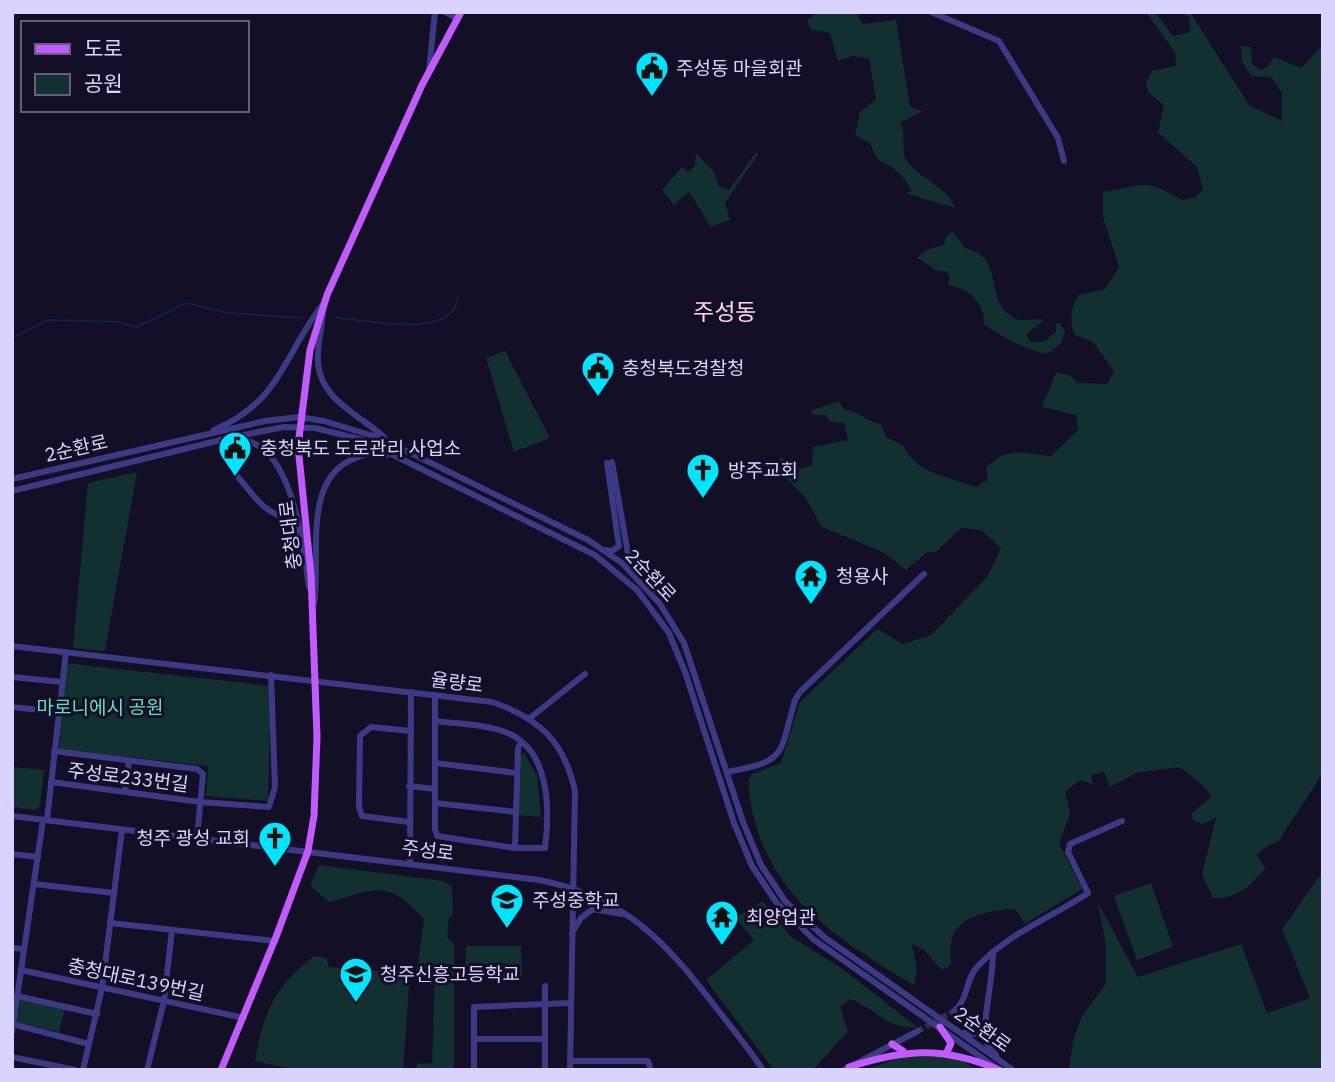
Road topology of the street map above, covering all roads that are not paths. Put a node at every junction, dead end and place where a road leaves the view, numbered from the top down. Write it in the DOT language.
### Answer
graph roads {
  1 [pos="435,12"];
  2 [pos="445,12"];
  3 [pos="931,12"];
  4 [pos="459,16"];
  5 [pos="429,71"];
  6 [pos="1064,161"];
  7 [pos="324,302"];
  8 [pos="299,417"];
  9 [pos="298,426"];
  10 [pos="196,437"];
  11 [pos="220,441"];
  12 [pos="387,441"];
  13 [pos="405,460"];
  14 [pos="238,477"];
  15 [pos="12,479"];
  16 [pos="12,491"];
  17 [pos="295,518"];
  18 [pos="604,550"];
  19 [pos="631,573"];
  20 [pos="924,574"];
  21 [pos="313,616"];
  22 [pos="12,646"];
  23 [pos="66,653"];
  24 [pos="585,674"];
  25 [pos="271,676"];
  26 [pos="12,677"];
  27 [pos="315,680"];
  28 [pos="62,682"];
  29 [pos="411,692"];
  30 [pos="435,695"];
  31 [pos="12,707"];
  32 [pos="58,712"];
  33 [pos="530,718"];
  34 [pos="435,721"];
  35 [pos="411,731"];
  36 [pos="521,743"];
  37 [pos="54,751"];
  38 [pos="129,761"];
  39 [pos="435,763"];
  40 [pos="727,772"];
  41 [pos="517,773"];
  42 [pos="51,782"];
  43 [pos="409,786"];
  44 [pos="435,789"];
  45 [pos="125,791"];
  46 [pos="200,802"];
  47 [pos="435,803"];
  48 [pos="516,812"];
  49 [pos="12,816"];
  50 [pos="45,820"];
  51 [pos="1122,821"];
  52 [pos="409,822"];
  53 [pos="122,830"];
  54 [pos="197,838"];
  55 [pos="515,848"];
  56 [pos="308,851"];
  57 [pos="12,854"];
  58 [pos="38,857"];
  59 [pos="410,864"];
  60 [pos="34,884"];
  61 [pos="572,886"];
  62 [pos="114,893"];
  63 [pos="630,917"];
  64 [pos="110,923"];
  65 [pos="172,930"];
  66 [pos="571,935"];
  67 [pos="275,941"];
  68 [pos="12,948"];
  69 [pos="24,949"];
  70 [pos="993,953"];
  71 [pos="21,970"];
  72 [pos="545,986"];
  73 [pos="102,988"];
  74 [pos="18,996"];
  75 [pos="164,1001"];
  76 [pos="571,1003"];
  77 [pos="545,1006"];
  78 [pos="954,1012"];
  79 [pos="97,1014"];
  80 [pos="244,1018"];
  81 [pos="13,1024"];
  82 [pos="940,1027"];
  83 [pos="953,1028"];
  84 [pos="984,1028"];
  85 [pos="918,1031"];
  86 [pos="12,1032"];
  87 [pos="545,1038"];
  88 [pos="474,1040"];
  89 [pos="89,1044"];
  90 [pos="892,1044"];
  91 [pos="904,1052"];
  92 [pos="947,1052"];
  93 [pos="12,1057"];
  94 [pos="594,1060"];
  95 [pos="570,1061"];
  96 [pos="999,1067"];
  97 [pos="846,1068"];
  98 [pos="75,1070"];
  99 [pos="83,1070"];
  100 [pos="147,1070"];
  101 [pos="221,1070"];
  102 [pos="474,1070"];
  103 [pos="545,1070"];
  104 [pos="570,1070"];
  105 [pos="594,1070"];
  106 [pos="651,1070"];
  107 [pos="763,1070"];
  108 [pos="1013,1070"];
  1 -- 5 [label="street"];
  2 -- 4 [label="street"];
  3 -- 6 [label="street"];
  4 -- 5 [label="main road, 충청대로"];
  5 -- 7 [label="main road, 충청대로"];
  7 -- 8 [label="main road, 충청대로"];
  7 -- 10 [label="street"];
  7 -- 12 [label="street"];
  8 -- 9 [label="main road, 충청대로"];
  8 -- 10 [label="street, 2순환로"];
  8 -- 12 [label="street, 2순환로"];
  9 -- 11 [label="street, 2순환로"];
  9 -- 13 [label="street, 2순환로"];
  9 -- 21 [label="main road, 충청대로"];
  10 -- 15 [label="street, 2순환로"];
  11 -- 16 [label="street, 2순환로"];
  11 -- 17 [label="street"];
  12 -- 18 [label="street, 2순환로"];
  13 -- 21 [label="street"];
  13 -- 82 [label="street, 2순환로"];
  14 -- 17 [label="street"];
  17 -- 21 [label="street"];
  18 -- 19 [label="street, 2순환로"];
  18 -- 19 [label="street"];
  19 -- 40 [label="street, 2순환로"];
  20 -- 40 [label="street"];
  21 -- 27 [label="main road, 충청대로"];
  22 -- 23 [label="street, 율량로"];
  23 -- 25 [label="street, 율량로"];
  23 -- 28 [label="street, 주성로233번길"];
  24 -- 33 [label="street"];
  25 -- 27 [label="street, 율량로"];
  25 -- 46 [label="street, 주성로233번길"];
  26 -- 28 [label="street"];
  27 -- 29 [label="street, 율량로"];
  27 -- 56 [label="main road, 충청대로"];
  28 -- 32 [label="street, 주성로233번길"];
  29 -- 30 [label="street, 율량로"];
  29 -- 35 [label="street"];
  30 -- 33 [label="street, 율량로"];
  30 -- 34 [label="street"];
  31 -- 32 [label="street"];
  32 -- 37 [label="street, 주성로233번길"];
  33 -- 61 [label="street, 율량로"];
  34 -- 36 [label="street"];
  34 -- 39 [label="street"];
  35 -- 43 [label="street"];
  35 -- 52 [label="street"];
  36 -- 41 [label="street"];
  36 -- 55 [label="street"];
  37 -- 38 [label="street, 주성로233번길"];
  37 -- 42 [label="street, 주성로233번길"];
  38 -- 45 [label="street"];
  38 -- 46 [label="street, 주성로233번길"];
  39 -- 41 [label="street"];
  39 -- 44 [label="street"];
  40 -- 83 [label="street, 2순환로"];
  41 -- 48 [label="street"];
  42 -- 45 [label="street, 주성로233번길"];
  42 -- 50 [label="street, 주성로233번길"];
  43 -- 44 [label="street"];
  43 -- 52 [label="street"];
  44 -- 47 [label="street"];
  45 -- 46 [label="street, 주성로233번길"];
  46 -- 54 [label="street"];
  47 -- 48 [label="street"];
  47 -- 55 [label="street"];
  48 -- 55 [label="street"];
  49 -- 50 [label="street, 주성로"];
  50 -- 53 [label="street, 주성로"];
  50 -- 58 [label="street, 주성로233번길"];
  51 -- 70 [label="street"];
  52 -- 59 [label="street"];
  53 -- 54 [label="street, 주성로"];
  53 -- 62 [label="street"];
  54 -- 56 [label="street, 주성로"];
  56 -- 59 [label="street, 주성로"];
  56 -- 67 [label="main road, 충청대로"];
  57 -- 58 [label="street"];
  58 -- 60 [label="street, 주성로233번길"];
  59 -- 61 [label="street, 주성로"];
  60 -- 62 [label="street"];
  60 -- 69 [label="street, 주성로233번길"];
  61 -- 63 [label="street, 주성로"];
  61 -- 66 [label="street, 율량로"];
  62 -- 64 [label="street"];
  63 -- 66 [label="street"];
  63 -- 107 [label="street, 주성로"];
  64 -- 65 [label="street"];
  64 -- 73 [label="street"];
  65 -- 67 [label="street"];
  65 -- 75 [label="street"];
  66 -- 76 [label="street, 율량로"];
  67 -- 80 [label="main road, 충청대로"];
  68 -- 69 [label="street"];
  69 -- 71 [label="street, 주성로233번길"];
  70 -- 78 [label="street"];
  70 -- 84 [label="street"];
  71 -- 73 [label="street, 충청대로139번길"];
  71 -- 74 [label="street, 주성로233번길"];
  72 -- 77 [label="street"];
  73 -- 75 [label="street, 충청대로139번길"];
  73 -- 79 [label="street"];
  74 -- 79 [label="street"];
  74 -- 81 [label="street, 주성로233번길"];
  75 -- 80 [label="street, 충청대로139번길"];
  75 -- 100 [label="street"];
  76 -- 77 [label="street"];
  76 -- 95 [label="street, 율량로"];
  77 -- 87 [label="street"];
  77 -- 88 [label="street"];
  79 -- 89 [label="street"];
  80 -- 101 [label="main road, 충청대로"];
  81 -- 86 [label="street, 주성로233번길"];
  81 -- 89 [label="street"];
  82 -- 92 [label="main road"];
  82 -- 96 [label="street, 2순환로"];
  83 -- 84 [label="street"];
  83 -- 96 [label="street, 2순환로"];
  84 -- 96 [label="street"];
  85 -- 90 [label="street"];
  87 -- 88 [label="street"];
  87 -- 103 [label="street"];
  88 -- 102 [label="street"];
  89 -- 99 [label="street"];
  90 -- 91 [label="main road"];
  90 -- 97 [label="street"];
  91 -- 92 [label="main road"];
  91 -- 97 [label="main road"];
  92 -- 96 [label="main road"];
  93 -- 98 [label="street"];
  94 -- 95 [label="street"];
  94 -- 105 [label="street"];
  94 -- 106 [label="street"];
  95 -- 104 [label="street, 율량로"];
  96 -- 108 [label="street, 2순환로"];
}
